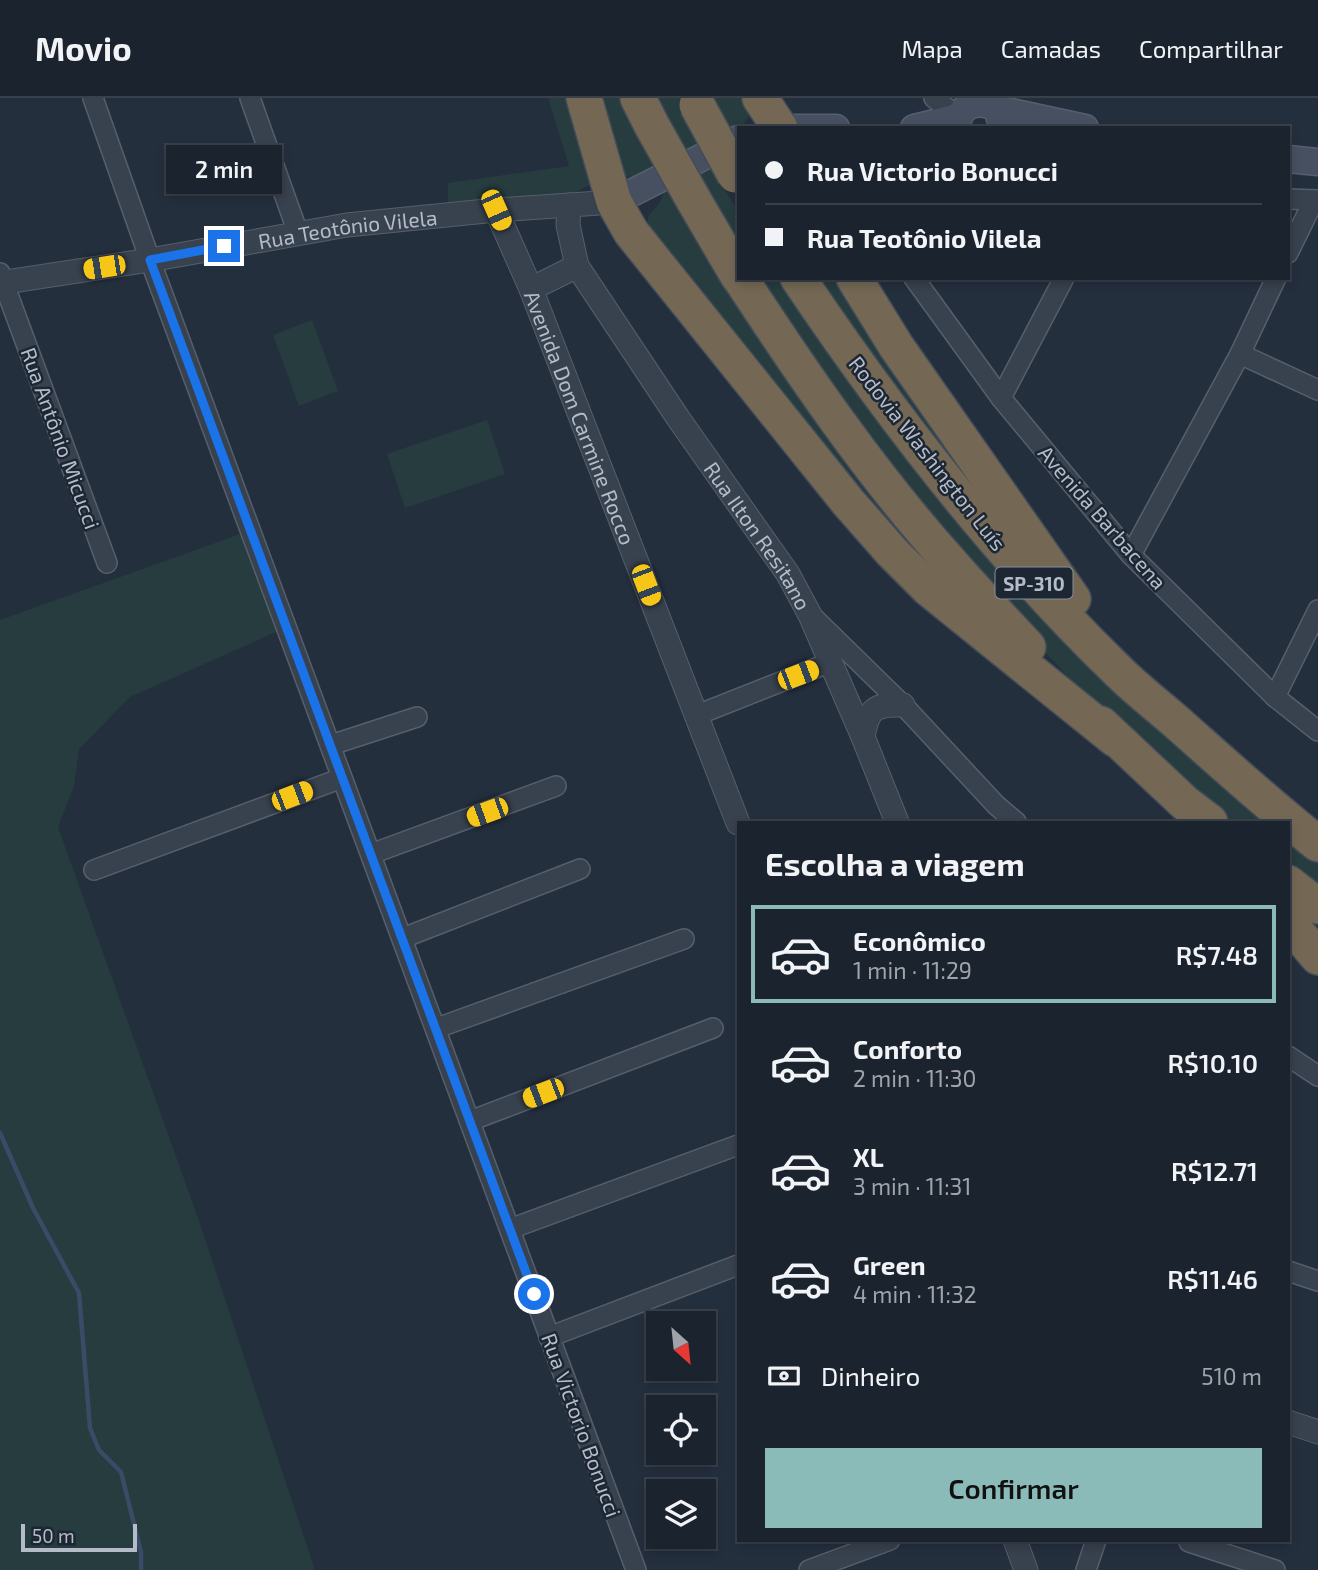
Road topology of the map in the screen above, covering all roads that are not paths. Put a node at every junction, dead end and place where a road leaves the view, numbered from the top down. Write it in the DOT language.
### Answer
graph roads {
  1 [pos="93,98"];
  2 [pos="250,98"];
  3 [pos="584,98"];
  4 [pos="934,98"];
  5 [pos="695,102"];
  6 [pos="645,111"];
  7 [pos="976,113"];
  8 [pos="773,120"];
  9 [pos="820,126"];
  10 [pos="922,126"];
  11 [pos="1074,126"];
  12 [pos="737,140"];
  13 [pos="1290,159"];
  14 [pos="1318,162"];
  15 [pos="737,178"];
  16 [pos="1290,199"];
  17 [pos="1316,200"];
  18 [pos="614,202"];
  19 [pos="569,205"];
  20 [pos="496,210"];
  21 [pos="298,233"];
  22 [pos="1290,249"];
  23 [pos="150,260"];
  24 [pos="577,265"];
  25 [pos="737,274"];
  26 [pos="1,279"];
  27 [pos="741,280"];
  28 [pos="799,280"];
  29 [pos="855,280"];
  30 [pos="915,280"];
  31 [pos="1063,280"];
  32 [pos="1275,280"];
  33 [pos="531,289"];
  34 [pos="1240,354"];
  35 [pos="1318,390"];
  36 [pos="1001,398"];
  37 [pos="1131,555"];
  38 [pos="107,563"];
  39 [pos="1318,610"];
  40 [pos="810,615"];
  41 [pos="831,662"];
  42 [pos="1275,697"];
  43 [pos="903,705"];
  44 [pos="697,715"];
  45 [pos="417,717"];
  46 [pos="1180,725"];
  47 [pos="1318,731"];
  48 [pos="863,737"];
  49 [pos="1115,738"];
  50 [pos="331,745"];
  51 [pos="342,778"];
  52 [pos="556,786"];
  53 [pos="1199,816"];
  54 [pos="737,821"];
  55 [pos="897,821"];
  56 [pos="1015,821"];
  57 [pos="1289,821"];
  58 [pos="1290,822"];
  59 [pos="1318,844"];
  60 [pos="371,854"];
  61 [pos="580,869"];
  62 [pos="94,870"];
  63 [pos="1290,885"];
  64 [pos="1318,906"];
  65 [pos="1290,924"];
  66 [pos="403,937"];
  67 [pos="684,939"];
  68 [pos="1318,957"];
  69 [pos="437,1028"];
  70 [pos="713,1028"];
  71 [pos="1290,1057"];
  72 [pos="1318,1076"];
  73 [pos="470,1121"];
  74 [pos="737,1145"];
  75 [pos="510,1229"];
  76 [pos="737,1265"];
  77 [pos="1290,1272"];
  78 [pos="1318,1281"];
  79 [pos="550,1337"];
  80 [pos="1290,1423"];
  81 [pos="1318,1432"];
  82 [pos="885,1542"];
  83 [pos="1016,1542"];
  84 [pos="1095,1542"];
  85 [pos="1189,1542"];
  86 [pos="636,1570"];
  87 [pos="808,1570"];
  88 [pos="1026,1570"];
  89 [pos="1086,1570"];
  90 [pos="1275,1570"];
  1 -- 23 [label="street, Rua Victorio Bonucci"];
  2 -- 21 [label="street"];
  3 -- 18 [label="highway"];
  4 -- 7 [label="street"];
  5 -- 15 [label="highway, bridge"];
  6 -- 25 [label="highway, SP-310, bridge"];
  7 -- 10 [label="main road"];
  7 -- 11 [label="main road"];
  8 -- 9 [label="main road"];
  12 -- 18 [label="main road"];
  13 -- 14 [label="main road"];
  16 -- 17 [label="street"];
  17 -- 22 [label="street"];
  18 -- 19 [label="street, Rua Teotônio Vilela"];
  18 -- 49 [label="highway"];
  19 -- 20 [label="street, Rua Teotônio Vilela"];
  19 -- 24 [label="street, Rua Ilton Resitano"];
  20 -- 21 [label="street, Rua Teotônio Vilela"];
  20 -- 33 [label="street, Avenida Dom Carmine Rocco"];
  21 -- 23 [label="street, Rua Teotônio Vilela"];
  23 -- 26 [label="street, Rua Teotônio Vilela"];
  23 -- 50 [label="street, Rua Victorio Bonucci"];
  24 -- 33 [label="street"];
  24 -- 40 [label="street, Rua Ilton Resitano"];
  26 -- 38 [label="street, Rua Antônio Micucci"];
  27 -- 49 [label="highway, SP-310"];
  28 -- 46 [label="highway, Rodovia Washington Luís / SP-310"];
  29 -- 46 [label="highway"];
  30 -- 36 [label="street, Avenida Barbacena"];
  31 -- 36 [label="street"];
  32 -- 34 [label="street"];
  33 -- 44 [label="street, Avenida Dom Carmine Rocco"];
  34 -- 35 [label="street"];
  34 -- 37 [label="street"];
  36 -- 37 [label="street, Avenida Barbacena"];
  37 -- 42 [label="street, Avenida Barbacena"];
  39 -- 42 [label="street"];
  40 -- 41 [label="street"];
  40 -- 43 [label="street, Rua Ilton Resitano"];
  41 -- 44 [label="street"];
  41 -- 48 [label="street"];
  42 -- 47 [label="street, Avenida Barbacena"];
  43 -- 48 [label="street"];
  43 -- 56 [label="street, Rua Ilton Resitano"];
  44 -- 54 [label="street, Avenida Dom Carmine Rocco"];
  45 -- 50 [label="street"];
  46 -- 57 [label="highway, Rodovia Washington Luís / SP-310"];
  48 -- 55 [label="street"];
  49 -- 53 [label="highway, SP-310"];
  50 -- 51 [label="street, Rua Victorio Bonucci"];
  51 -- 60 [label="street, Rua Victorio Bonucci"];
  51 -- 62 [label="street"];
  52 -- 60 [label="street"];
  58 -- 59 [label="highway, Rodovia Washington Luís / SP-310"];
  60 -- 66 [label="street, Rua Victorio Bonucci"];
  61 -- 66 [label="street"];
  63 -- 64 [label="highway"];
  65 -- 68 [label="highway"];
  66 -- 69 [label="street, Rua Victorio Bonucci"];
  67 -- 69 [label="street"];
  69 -- 73 [label="street, Rua Victorio Bonucci"];
  70 -- 73 [label="street"];
  71 -- 72 [label="street"];
  73 -- 75 [label="street, Rua Victorio Bonucci"];
  74 -- 75 [label="street"];
  75 -- 79 [label="street, Rua Victorio Bonucci"];
  76 -- 79 [label="street"];
  77 -- 78 [label="street"];
  79 -- 86 [label="street, Rua Victorio Bonucci"];
  80 -- 81 [label="street"];
  82 -- 87 [label="street"];
  83 -- 88 [label="street"];
  84 -- 89 [label="street"];
  85 -- 90 [label="street"];
}
